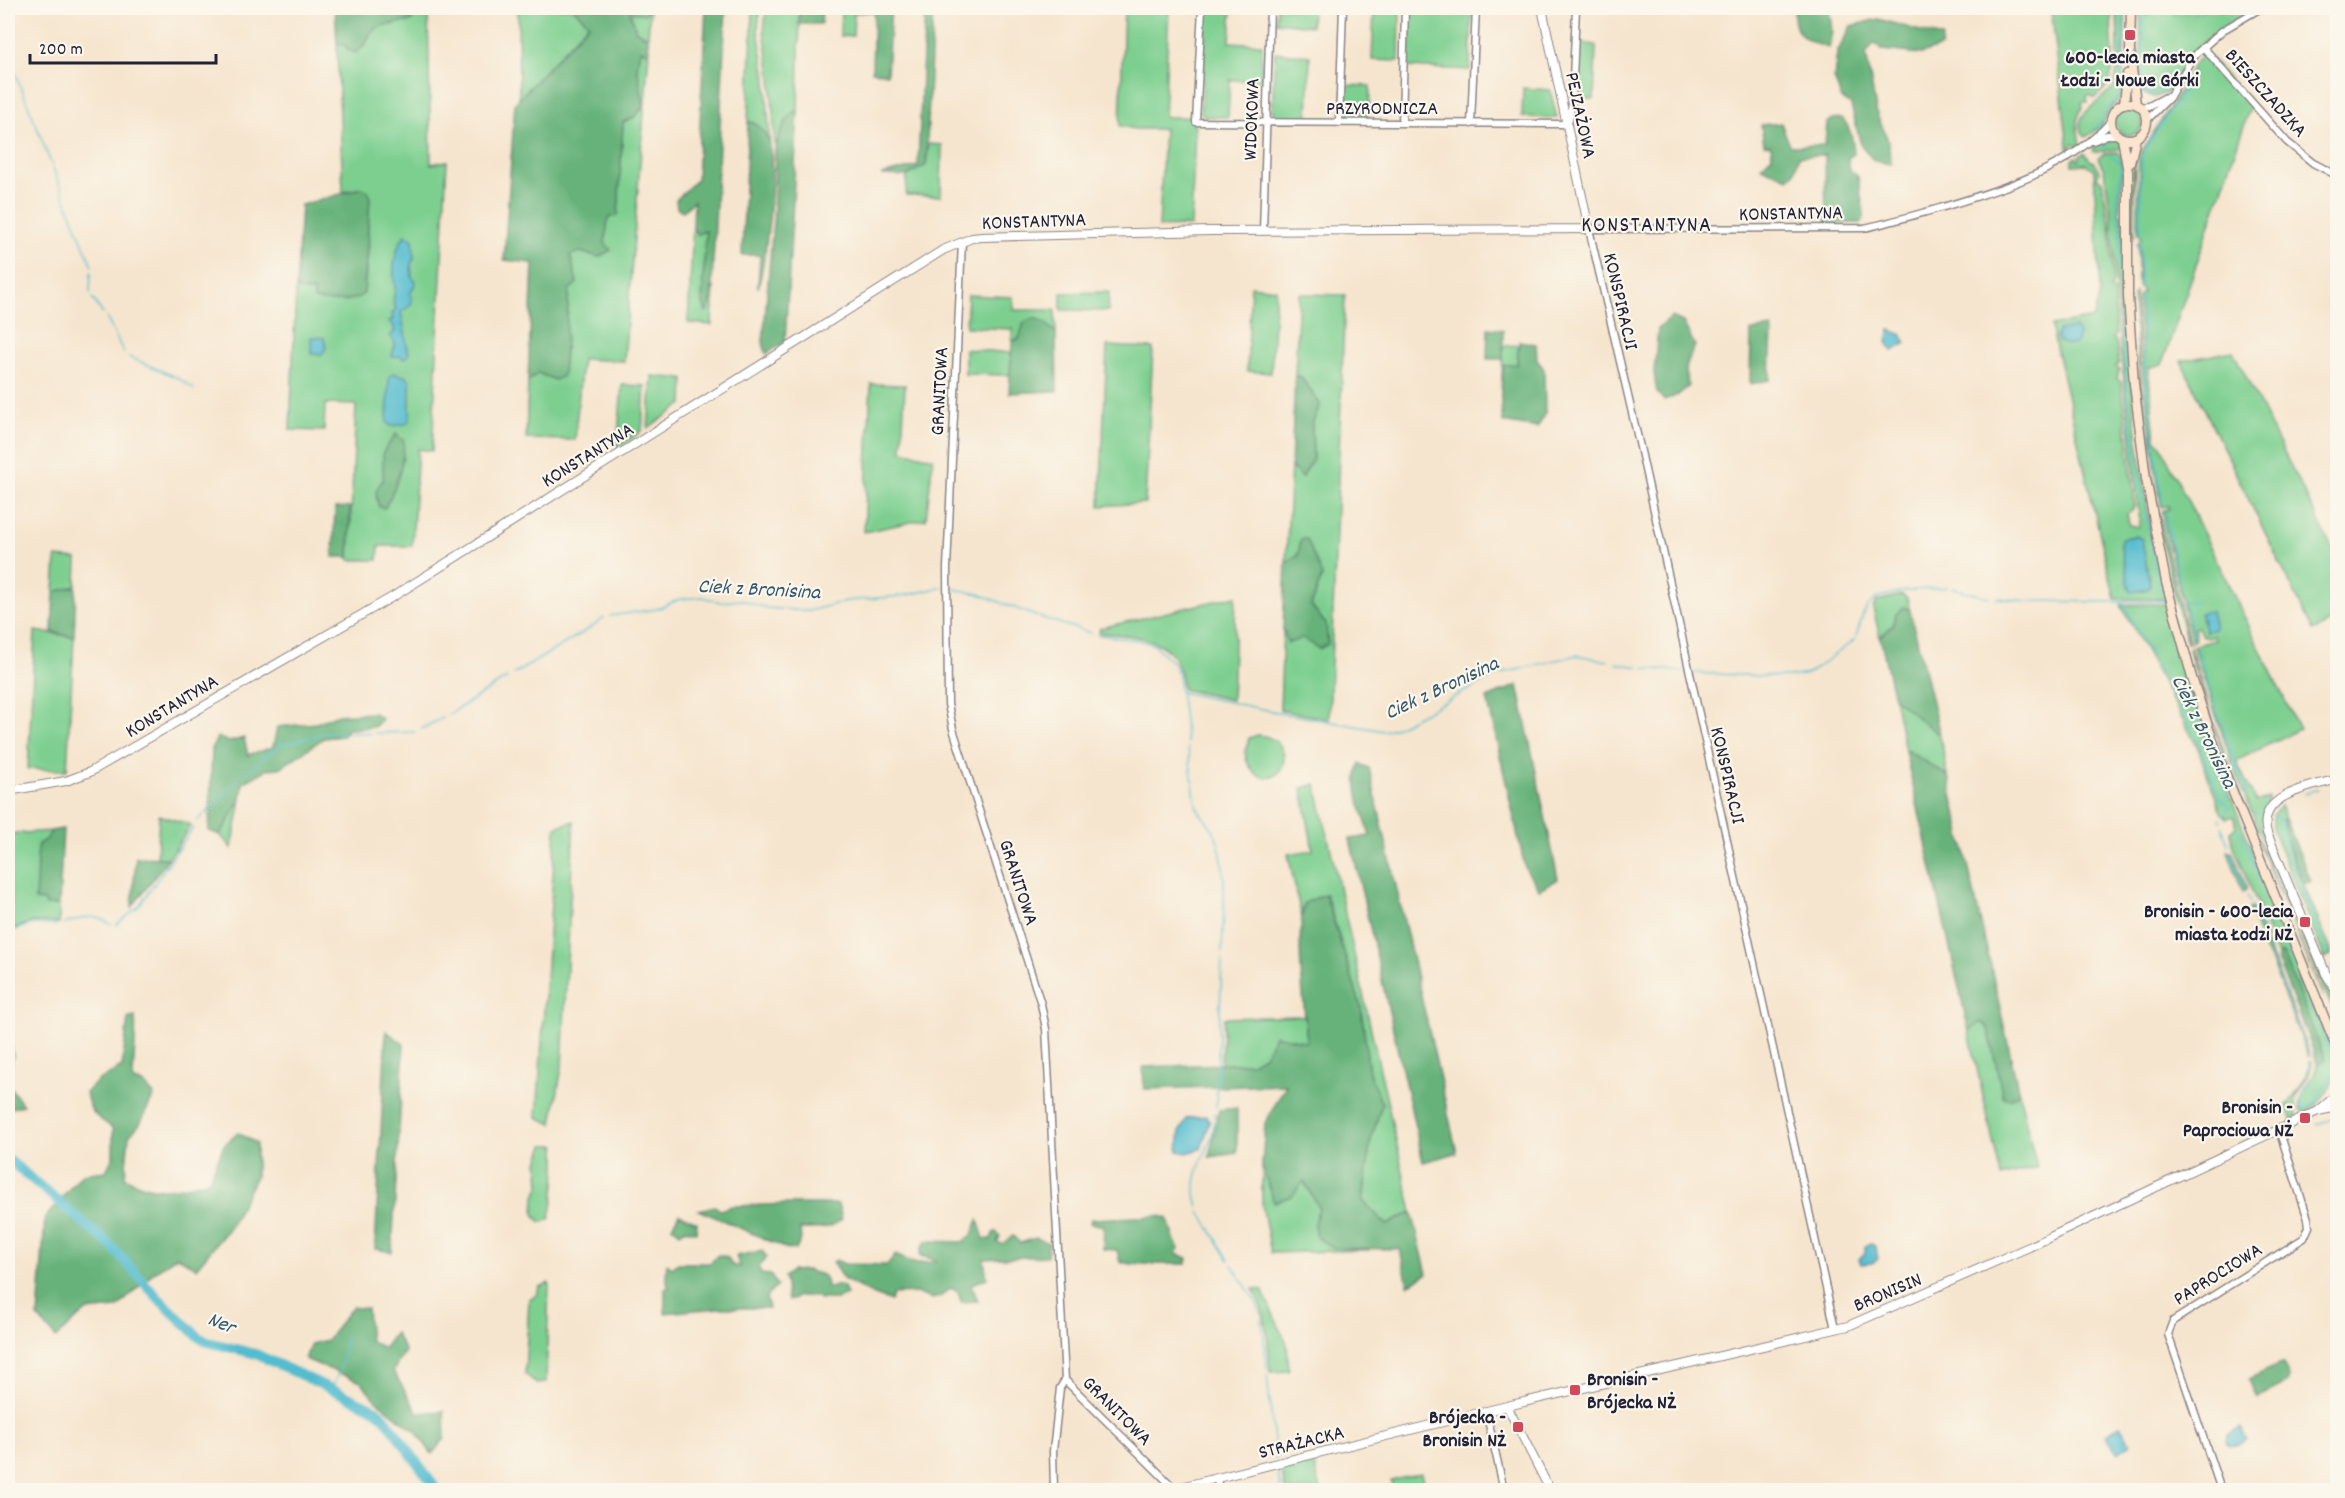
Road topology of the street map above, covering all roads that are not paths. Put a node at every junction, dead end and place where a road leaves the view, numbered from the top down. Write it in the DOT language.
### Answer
graph roads {
  1 [pos="1202,8"];
  2 [pos="1270,8"];
  3 [pos="1343,8"];
  4 [pos="1405,8"];
  5 [pos="1476,8"];
  6 [pos="1542,8"];
  7 [pos="1576,8"];
  8 [pos="2131,8"];
  9 [pos="2261,8"];
  10 [pos="2203,47"];
  11 [pos="2130,50"];
  12 [pos="2172,93"];
  13 [pos="2124,104"];
  14 [pos="2138,106"];
  15 [pos="2147,120"];
  16 [pos="2111,121"];
  17 [pos="1266,122"];
  18 [pos="1340,123"];
  19 [pos="1402,123"];
  20 [pos="1471,124"];
  21 [pos="1568,124"];
  22 [pos="2119,136"];
  23 [pos="2136,138"];
  24 [pos="2090,142"];
  25 [pos="2128,172"];
  26 [pos="2337,176"];
  27 [pos="1589,229"];
  28 [pos="1263,231"];
  29 [pos="962,242"];
  30 [pos="2337,778"];
  31 [pos="8,791"];
  32 [pos="2337,993"];
  33 [pos="2337,1047"];
  34 [pos="2337,1094"];
  35 [pos="2337,1107"];
  36 [pos="2318,1112"];
  37 [pos="2279,1130"];
  38 [pos="1835,1329"];
  39 [pos="1065,1380"];
  40 [pos="1507,1406"];
  41 [pos="1486,1412"];
  42 [pos="1442,1423"];
  43 [pos="1218,1479"];
  44 [pos="1172,1490"];
  45 [pos="1054,1491"];
  46 [pos="1217,1491"];
  47 [pos="1504,1491"];
  48 [pos="1550,1491"];
  49 [pos="2220,1491"];
  1 -- 17 [label="street, PRZYRODNICZA"];
  2 -- 17 [label="street, WIDOKOWA"];
  3 -- 18 [label="street"];
  4 -- 19 [label="street"];
  5 -- 20 [label="street"];
  6 -- 21 [label="street, PEJZAŻOWA"];
  7 -- 21 [label="street"];
  8 -- 11 [label="main road"];
  9 -- 10 [label="street"];
  10 -- 12 [label="street"];
  10 -- 26 [label="street, BIESZCZADZKA"];
  11 -- 13 [label="main road"];
  11 -- 14 [label="main road"];
  12 -- 14 [label="street"];
  12 -- 15 [label="street"];
  13 -- 14 [label="main road"];
  13 -- 16 [label="main road"];
  14 -- 15 [label="main road"];
  15 -- 23 [label="main road"];
  16 -- 22 [label="main road"];
  16 -- 24 [label="street"];
  17 -- 18 [label="street, PRZYRODNICZA"];
  17 -- 28 [label="street, WIDOKOWA"];
  18 -- 19 [label="street, PRZYRODNICZA"];
  19 -- 20 [label="street, PRZYRODNICZA"];
  20 -- 21 [label="street, PRZYRODNICZA"];
  21 -- 27 [label="street, PEJZAŻOWA"];
  22 -- 23 [label="main road"];
  22 -- 24 [label="street"];
  22 -- 25 [label="main road"];
  23 -- 25 [label="main road"];
  24 -- 27 [label="street, KONSTANTYNA"];
  25 -- 33 [label="main road"];
  27 -- 28 [label="street, KONSTANTYNA"];
  27 -- 38 [label="street, KONSPIRACJI"];
  28 -- 29 [label="street, KONSTANTYNA"];
  29 -- 31 [label="street, KONSTANTYNA"];
  29 -- 39 [label="street, GRANITOWA"];
  30 -- 32 [label="street"];
  34 -- 36 [label="street, BRONISIN"];
  35 -- 36 [label="street, BRONISIN"];
  36 -- 37 [label="street, BRONISIN"];
  37 -- 38 [label="street, BRONISIN"];
  37 -- 49 [label="street, PAPROCIOWA"];
  38 -- 40 [label="street, BRONISIN"];
  39 -- 44 [label="street, GRANITOWA"];
  39 -- 45 [label="street"];
  40 -- 41 [label="street, BRONISIN"];
  40 -- 48 [label="street"];
  41 -- 42 [label="street, BRONISIN"];
  41 -- 47 [label="street"];
  42 -- 43 [label="street, STRAŻACKA"];
  43 -- 44 [label="street, STRAŻACKA"];
  43 -- 46 [label="street"];
}
